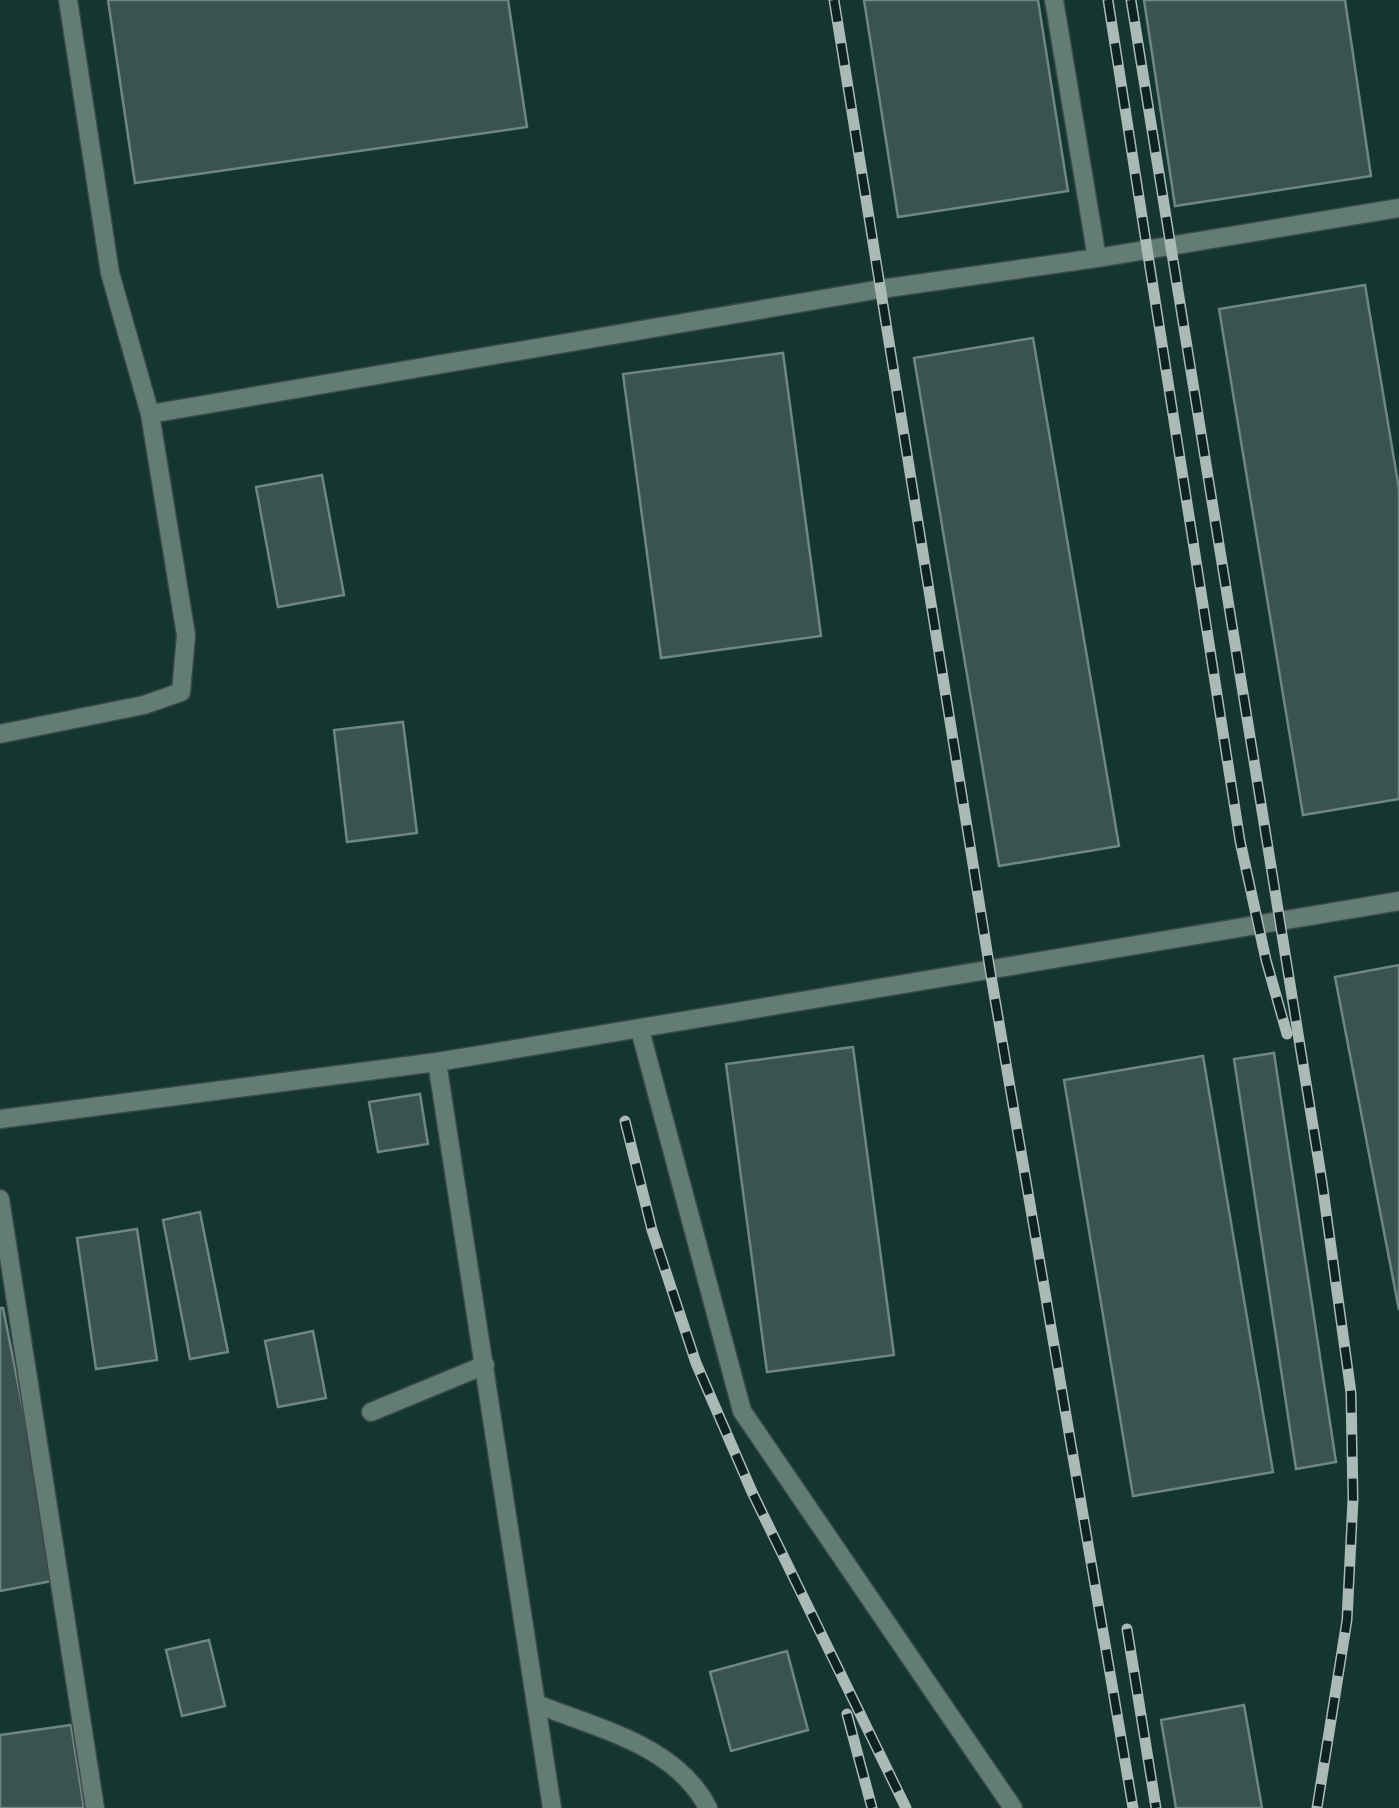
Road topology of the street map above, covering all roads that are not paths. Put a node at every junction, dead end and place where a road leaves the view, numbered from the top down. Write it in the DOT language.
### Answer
graph roads {
  1 [pos="68,0"];
  2 [pos="1054,0"];
  3 [pos="1398,213"];
  4 [pos="1097,258"];
  5 [pos="150,414"];
  6 [pos="0,734"];
  7 [pos="1399,901"];
  8 [pos="640,1030"];
  9 [pos="436,1062"];
  10 [pos="0,1119"];
  11 [pos="0,1199"];
  12 [pos="485,1365"];
  13 [pos="371,1412"];
  14 [pos="537,1704"];
  15 [pos="94,1808"];
  16 [pos="552,1808"];
  17 [pos="708,1808"];
  18 [pos="1013,1808"];
  1 -- 5 [label="lane"];
  2 -- 4 [label="lane"];
  3 -- 4 [label="lane"];
  4 -- 5 [label="lane"];
  5 -- 6 [label="lane"];
  7 -- 8 [label="lane"];
  8 -- 9 [label="lane"];
  8 -- 18 [label="lane"];
  9 -- 10 [label="lane"];
  9 -- 12 [label="lane"];
  11 -- 15 [label="lane"];
  12 -- 13 [label="lane"];
  12 -- 14 [label="lane"];
  14 -- 16 [label="lane"];
  14 -- 17 [label="lane"];
}
